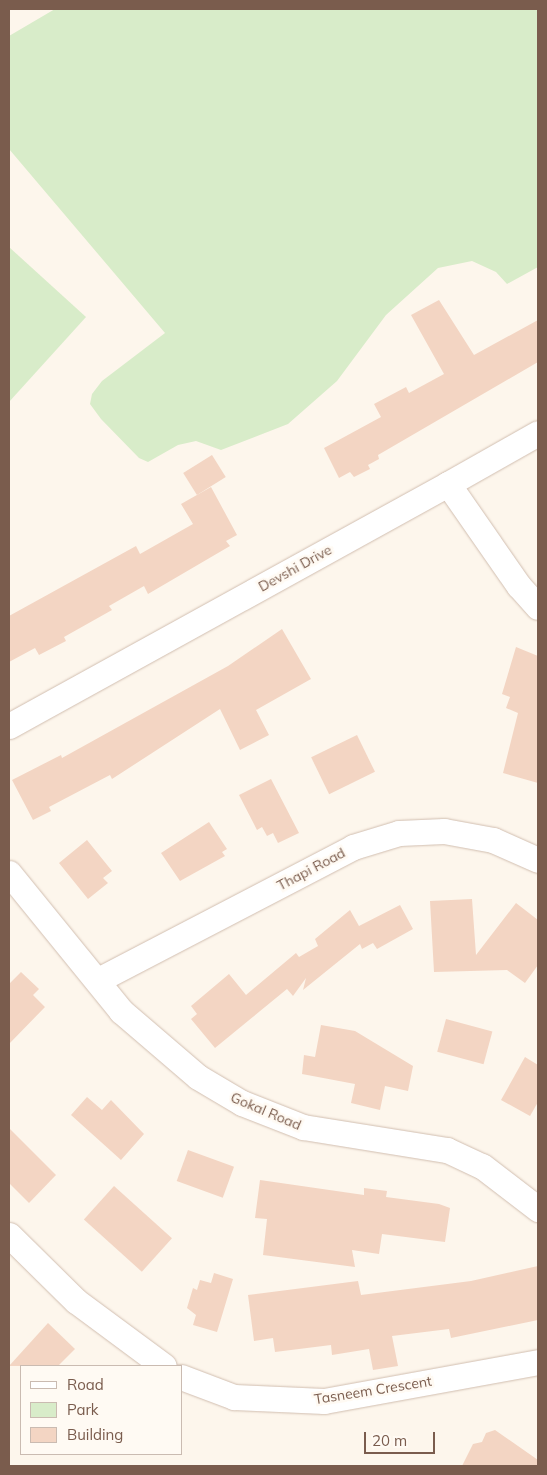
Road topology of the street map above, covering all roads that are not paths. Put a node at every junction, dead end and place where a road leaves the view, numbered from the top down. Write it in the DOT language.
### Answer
graph roads {
  1 [pos="538,433"];
  2 [pos="448,484"];
  3 [pos="538,607"];
  4 [pos="9,726"];
  5 [pos="538,860"];
  6 [pos="9,873"];
  7 [pos="98,980"];
  8 [pos="538,1209"];
  9 [pos="9,1235"];
  10 [pos="538,1362"];
  11 [pos="163,1365"];
  12 [pos="182,1377"];
  1 -- 2 [label="street, Devshi Drive"];
  2 -- 3 [label="street"];
  2 -- 4 [label="street, Devshi Drive"];
  5 -- 7 [label="street, Thapi Road"];
  6 -- 7 [label="street, Gokal Road"];
  7 -- 8 [label="street, Gokal Road"];
  9 -- 11 [label="street"];
  10 -- 12 [label="street, Tasneem Crescent"];
}
